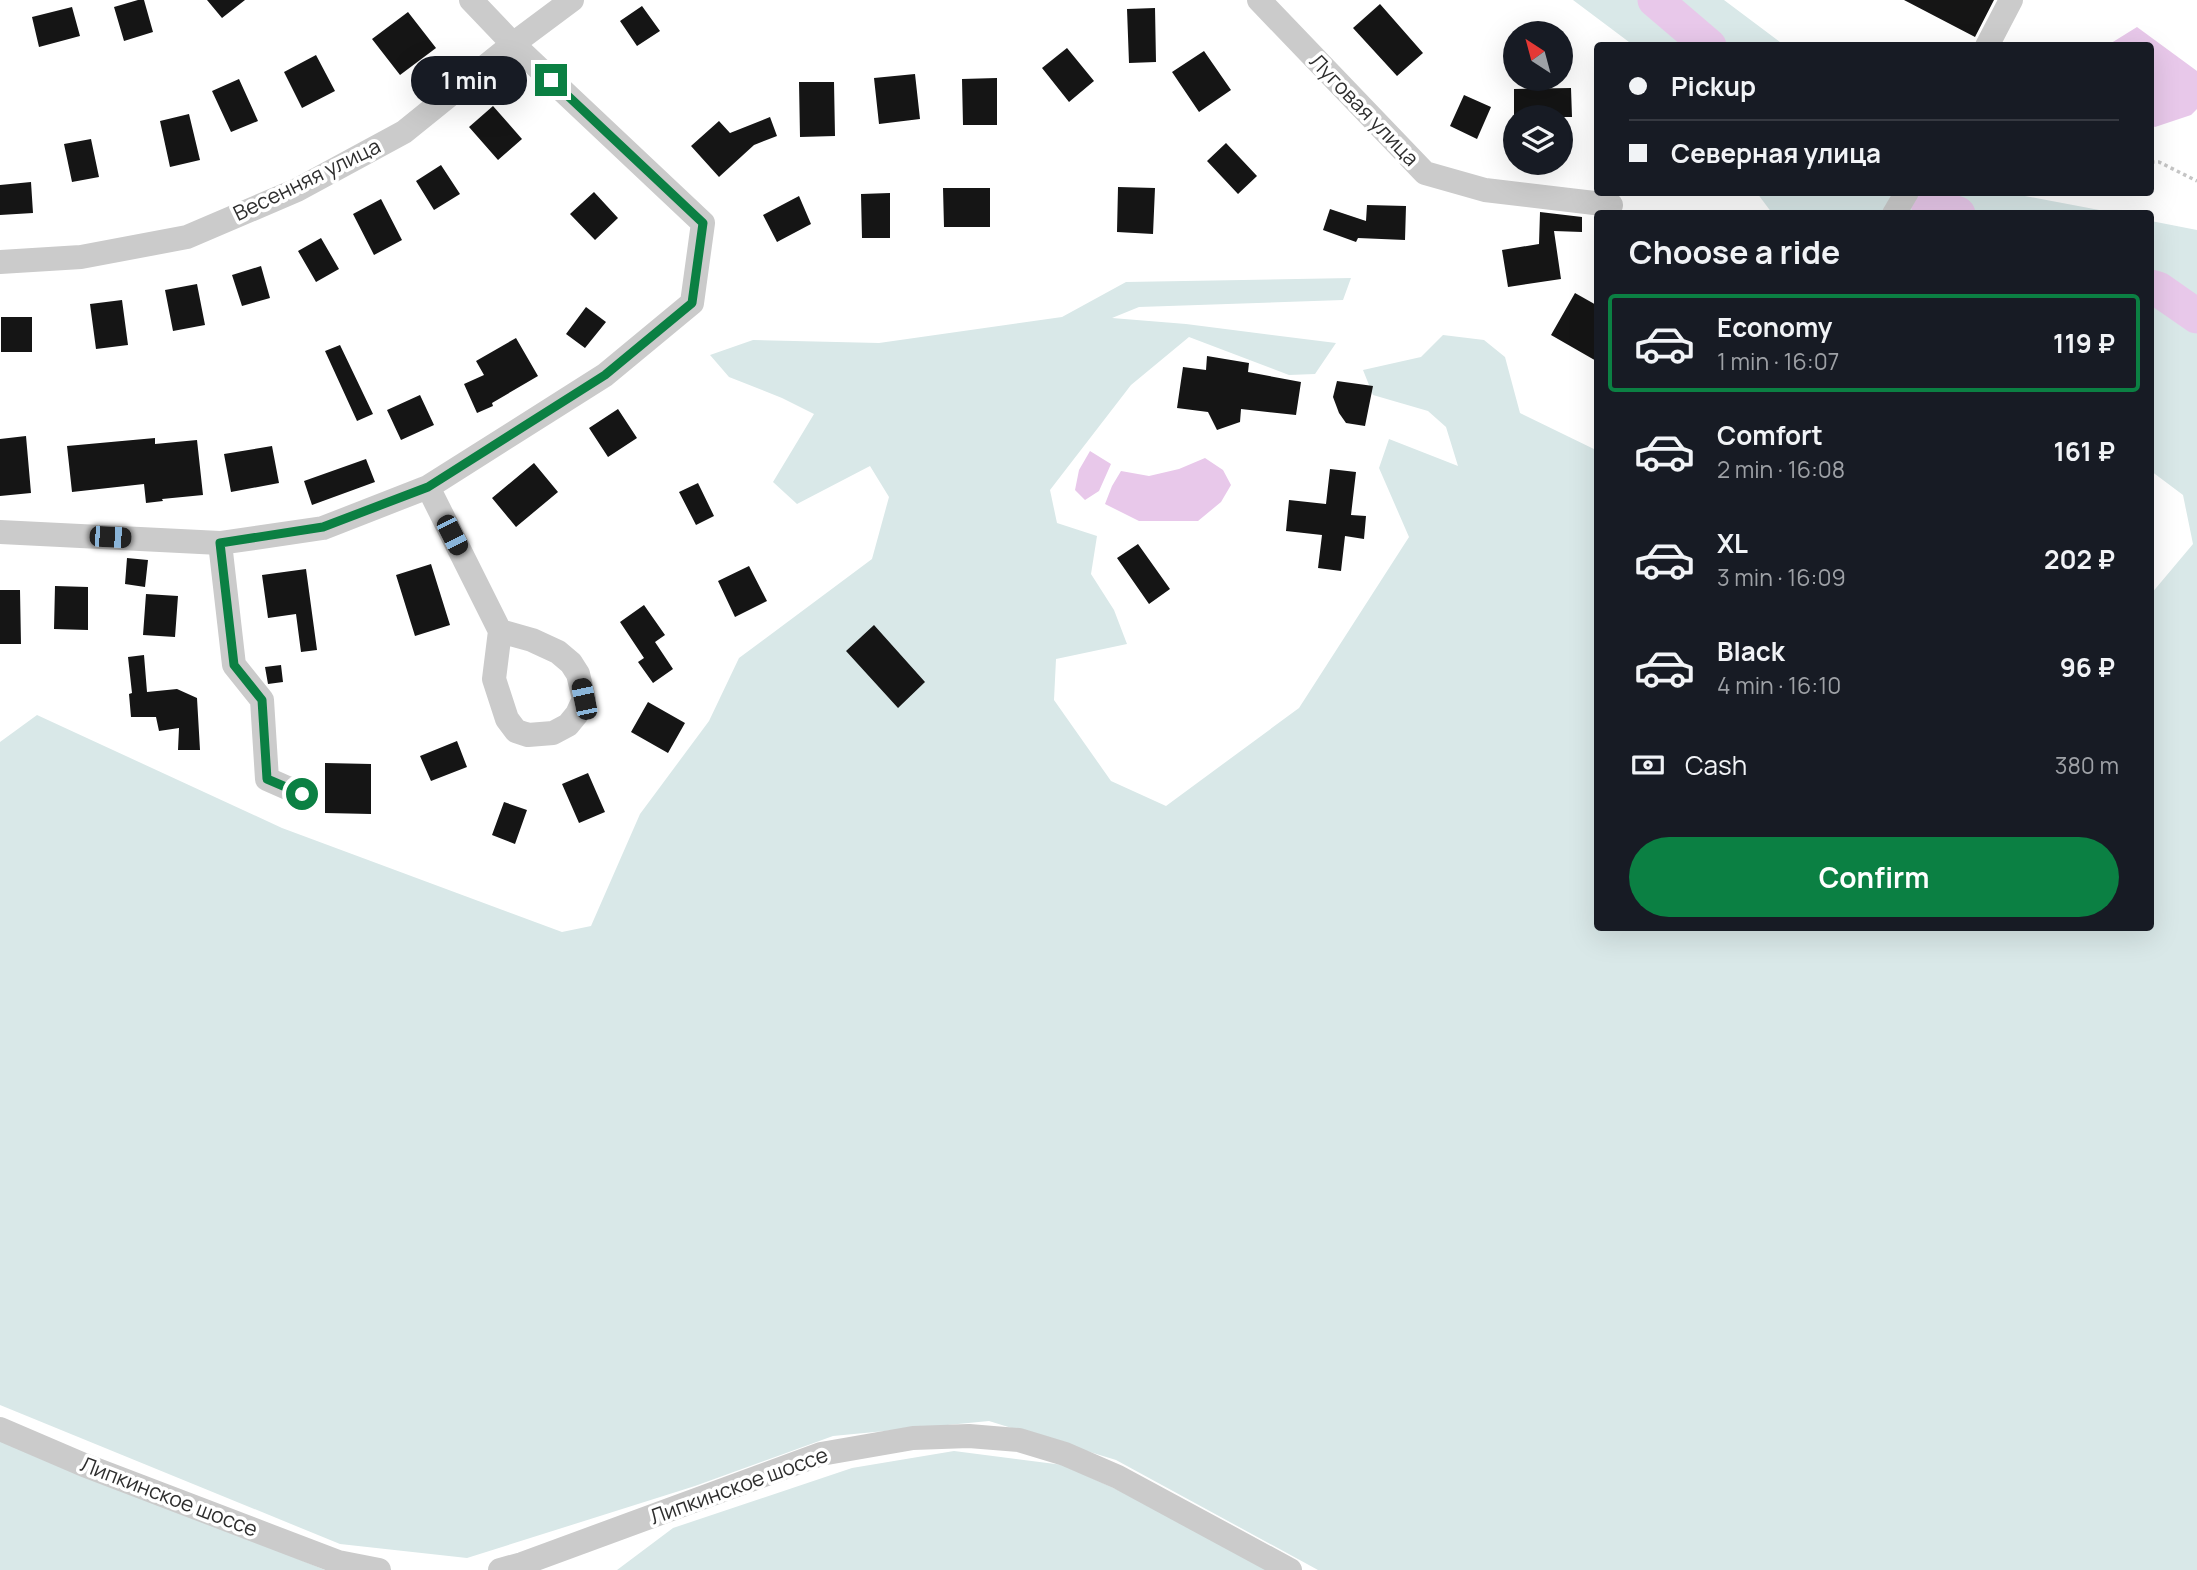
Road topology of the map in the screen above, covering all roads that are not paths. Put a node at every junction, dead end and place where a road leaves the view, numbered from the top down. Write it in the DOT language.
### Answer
graph roads {
  1 [pos="471,0"];
  2 [pos="572,0"];
  3 [pos="1259,0"];
  4 [pos="2011,0"];
  5 [pos="1989,42"];
  6 [pos="513,44"];
  7 [pos="1611,205"];
  8 [pos="0,262"];
  9 [pos="428,487"];
  10 [pos="0,532"];
  11 [pos="220,543"];
  12 [pos="500,631"];
  13 [pos="302,794"];
  14 [pos="0,1429"];
  15 [pos="379,1570"];
  16 [pos="500,1570"];
  17 [pos="1290,1570"];
  1 -- 6 [label="street"];
  2 -- 6 [label="street, Весенняя улица"];
  3 -- 7 [label="street, Луговая улица"];
  4 -- 5 [label="street"];
  6 -- 8 [label="street, Весенняя улица"];
  6 -- 9 [label="street"];
  9 -- 11 [label="street"];
  9 -- 12 [label="street"];
  10 -- 11 [label="street"];
  11 -- 13 [label="street"];
  12 -- 12 [label="street"];
  14 -- 15 [label="street, Липкинское шоссе"];
  16 -- 17 [label="street, Липкинское шоссе"];
}
